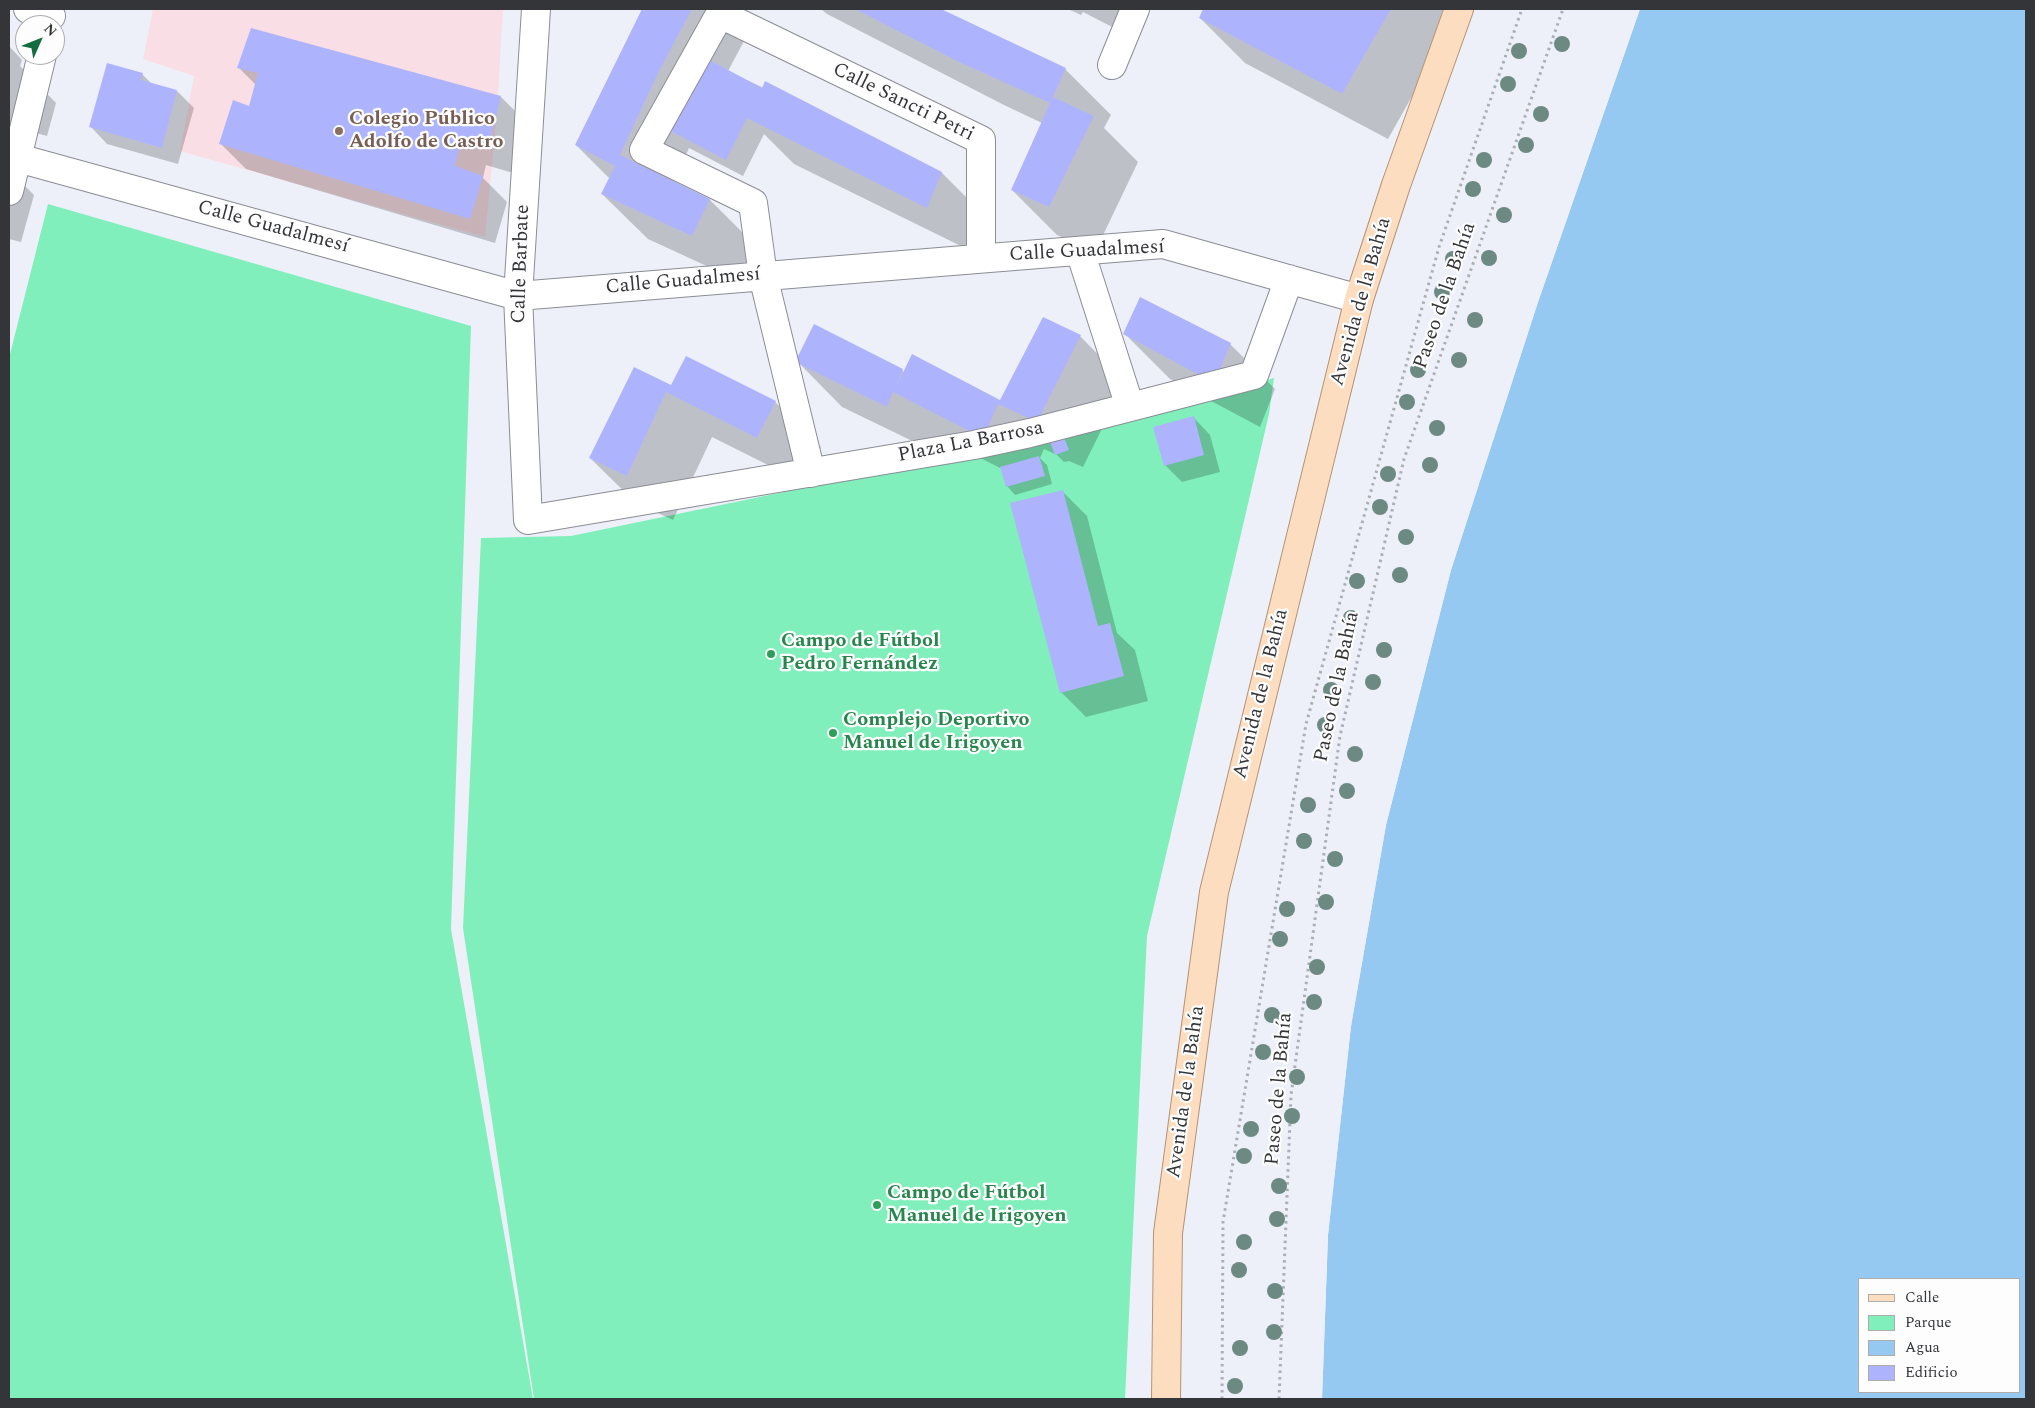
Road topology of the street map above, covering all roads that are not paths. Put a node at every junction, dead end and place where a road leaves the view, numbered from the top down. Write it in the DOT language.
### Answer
graph roads {
  1 [pos="536,9"];
  2 [pos="1135,9"];
  3 [pos="1459,9"];
  4 [pos="722,11"];
  5 [pos="40,65"];
  6 [pos="1112,65"];
  7 [pos="18,158"];
  8 [pos="9,191"];
  9 [pos="1080,251"];
  10 [pos="981,258"];
  11 [pos="763,276"];
  12 [pos="1289,279"];
  13 [pos="518,296"];
  14 [pos="1359,300"];
  15 [pos="1130,407"];
  16 [pos="811,473"];
  17 [pos="528,520"];
  18 [pos="1166,1399"];
  1 -- 13 [label="street, Calle Barbate"];
  2 -- 6 [label="street"];
  3 -- 14 [label="main road, Avenida de la Bahía"];
  4 -- 10 [label="street, Calle Sancti Petri"];
  4 -- 11 [label="street, Calle Sancti Petri"];
  5 -- 7 [label="street"];
  7 -- 8 [label="street"];
  7 -- 13 [label="street, Calle Guadalmesí"];
  9 -- 10 [label="street, Calle Guadalmesí"];
  9 -- 12 [label="street, Calle Guadalmesí"];
  9 -- 15 [label="street"];
  10 -- 11 [label="street, Calle Guadalmesí"];
  11 -- 13 [label="street, Calle Guadalmesí"];
  11 -- 16 [label="street"];
  12 -- 14 [label="street, Calle Guadalmesí"];
  12 -- 15 [label="street, Plaza La Barrosa"];
  13 -- 17 [label="street, Calle Barbate"];
  14 -- 18 [label="main road, Avenida de la Bahía"];
  15 -- 16 [label="street, Plaza La Barrosa"];
  16 -- 17 [label="street, Plaza La Barrosa"];
}
